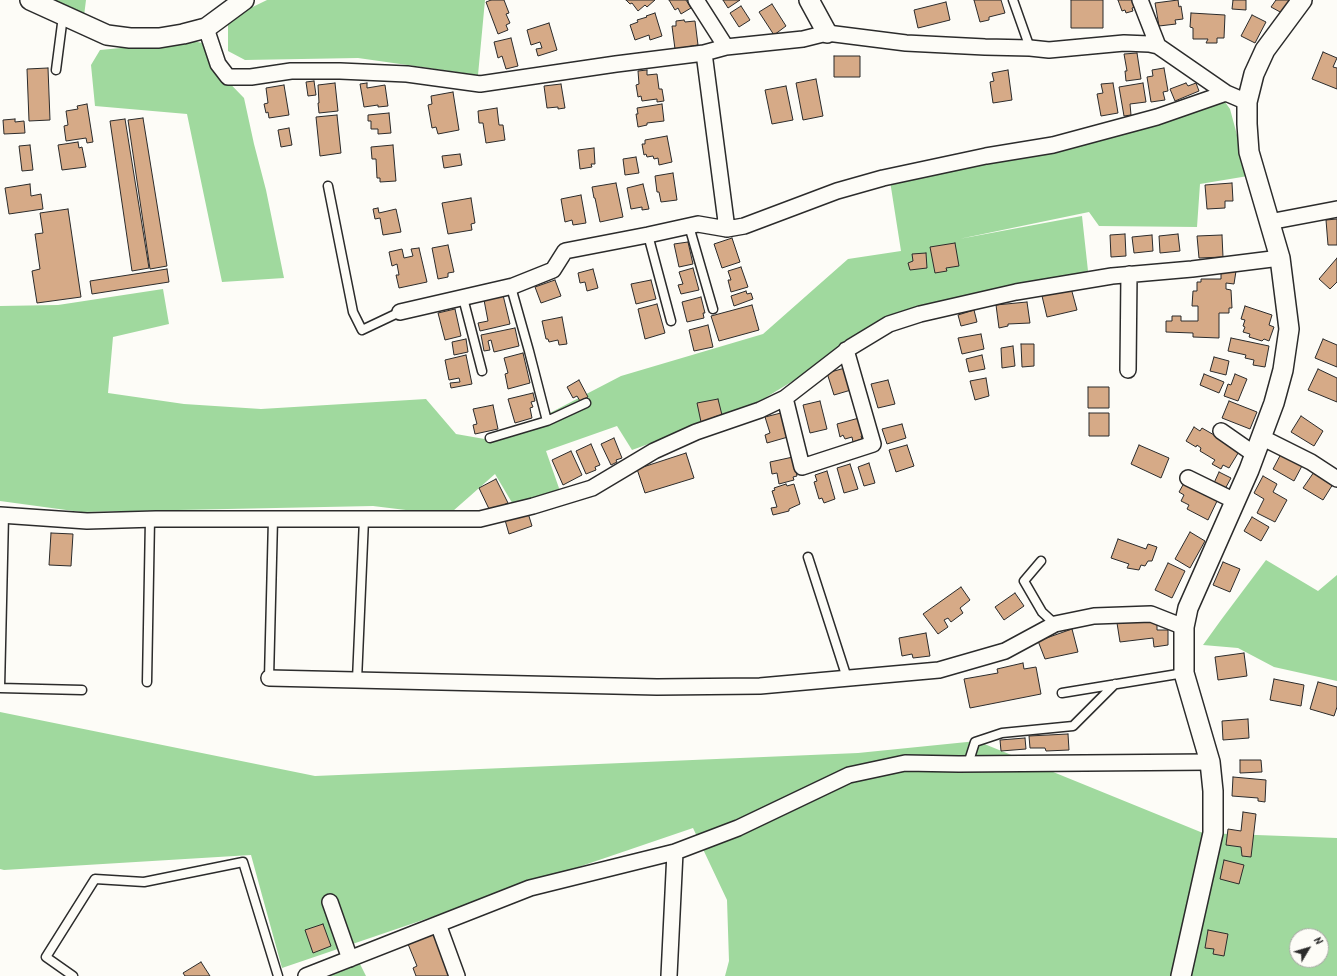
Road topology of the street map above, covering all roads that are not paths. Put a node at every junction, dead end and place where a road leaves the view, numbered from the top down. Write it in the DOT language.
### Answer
graph roads {
  1 [pos="30,0"];
  2 [pos="244,0"];
  3 [pos="696,0"];
  4 [pos="809,0"];
  5 [pos="1013,0"];
  6 [pos="1140,0"];
  7 [pos="1302,0"];
  8 [pos="64,16"];
  9 [pos="206,28"];
  10 [pos="827,33"];
  11 [pos="1158,46"];
  12 [pos="726,47"];
  13 [pos="1030,48"];
  14 [pos="704,53"];
  15 [pos="56,70"];
  16 [pos="1226,93"];
  17 [pos="1247,102"];
  18 [pos="328,186"];
  19 [pos="1337,209"];
  20 [pos="1269,222"];
  21 [pos="689,226"];
  22 [pos="727,229"];
  23 [pos="648,235"];
  24 [pos="1280,258"];
  25 [pos="1129,274"];
  26 [pos="510,287"];
  27 [pos="463,298"];
  28 [pos="713,309"];
  29 [pos="400,312"];
  30 [pos="671,321"];
  31 [pos="846,350"];
  32 [pos="1128,370"];
  33 [pos="482,371"];
  34 [pos="785,398"];
  35 [pos="586,403"];
  36 [pos="547,421"];
  37 [pos="1221,431"];
  38 [pos="490,438"];
  39 [pos="1258,446"];
  40 [pos="1188,478"];
  41 [pos="1337,479"];
  42 [pos="1235,501"];
  43 [pos="2,515"];
  44 [pos="150,519"];
  45 [pos="273,519"];
  46 [pos="364,519"];
  47 [pos="808,557"];
  48 [pos="1041,561"];
  49 [pos="1055,624"];
  50 [pos="1184,627"];
  51 [pos="1184,673"];
  52 [pos="269,678"];
  53 [pos="847,678"];
  54 [pos="356,680"];
  55 [pos="147,682"];
  56 [pos="1115,684"];
  57 [pos="82,690"];
  58 [pos="1062,692"];
  59 [pos="1210,762"];
  60 [pos="968,764"];
  61 [pos="675,852"];
  62 [pos="330,902"];
  63 [pos="438,924"];
  64 [pos="350,959"];
  65 [pos="73,976"];
  66 [pos="278,976"];
  67 [pos="306,976"];
  68 [pos="457,976"];
  69 [pos="670,976"];
  70 [pos="1181,976"];
  1 -- 8 [label="street"];
  2 -- 9 [label="street"];
  3 -- 12 [label="street"];
  4 -- 10 [label="street"];
  5 -- 13 [label="lane"];
  6 -- 11 [label="street"];
  7 -- 17 [label="street"];
  8 -- 9 [label="street"];
  8 -- 15 [label="lane"];
  9 -- 14 [label="street"];
  10 -- 12 [label="street"];
  10 -- 13 [label="street"];
  11 -- 13 [label="street"];
  11 -- 16 [label="street"];
  12 -- 14 [label="street"];
  14 -- 22 [label="street"];
  16 -- 17 [label="street"];
  16 -- 22 [label="street"];
  17 -- 20 [label="street"];
  18 -- 29 [label="lane"];
  19 -- 20 [label="street"];
  20 -- 24 [label="street"];
  21 -- 22 [label="street"];
  21 -- 23 [label="street"];
  21 -- 28 [label="lane"];
  23 -- 26 [label="street"];
  23 -- 30 [label="lane"];
  24 -- 25 [label="street"];
  24 -- 39 [label="street"];
  25 -- 31 [label="street"];
  25 -- 32 [label="street"];
  26 -- 27 [label="street"];
  26 -- 36 [label="lane"];
  27 -- 29 [label="street"];
  27 -- 33 [label="lane"];
  31 -- 34 [label="street"];
  31 -- 34 [label="street"];
  34 -- 46 [label="street"];
  35 -- 36 [label="lane"];
  36 -- 38 [label="lane"];
  37 -- 39 [label="street"];
  39 -- 41 [label="street"];
  39 -- 42 [label="street"];
  40 -- 42 [label="street"];
  42 -- 50 [label="street"];
  43 -- 44 [label="street"];
  43 -- 57 [label="lane"];
  44 -- 45 [label="street"];
  44 -- 55 [label="lane"];
  45 -- 46 [label="street"];
  45 -- 52 [label="lane"];
  46 -- 54 [label="lane"];
  47 -- 53 [label="lane"];
  48 -- 49 [label="lane"];
  49 -- 50 [label="street"];
  49 -- 53 [label="street"];
  50 -- 51 [label="street"];
  51 -- 56 [label="lane"];
  51 -- 59 [label="street"];
  52 -- 54 [label="street"];
  53 -- 54 [label="street"];
  56 -- 58 [label="lane"];
  56 -- 60 [label="lane"];
  59 -- 60 [label="street"];
  59 -- 70 [label="street"];
  60 -- 61 [label="street"];
  61 -- 63 [label="street"];
  61 -- 69 [label="street"];
  62 -- 64 [label="street"];
  63 -- 64 [label="street"];
  63 -- 68 [label="street"];
  64 -- 67 [label="street"];
  65 -- 66 [label="lane"];
}
